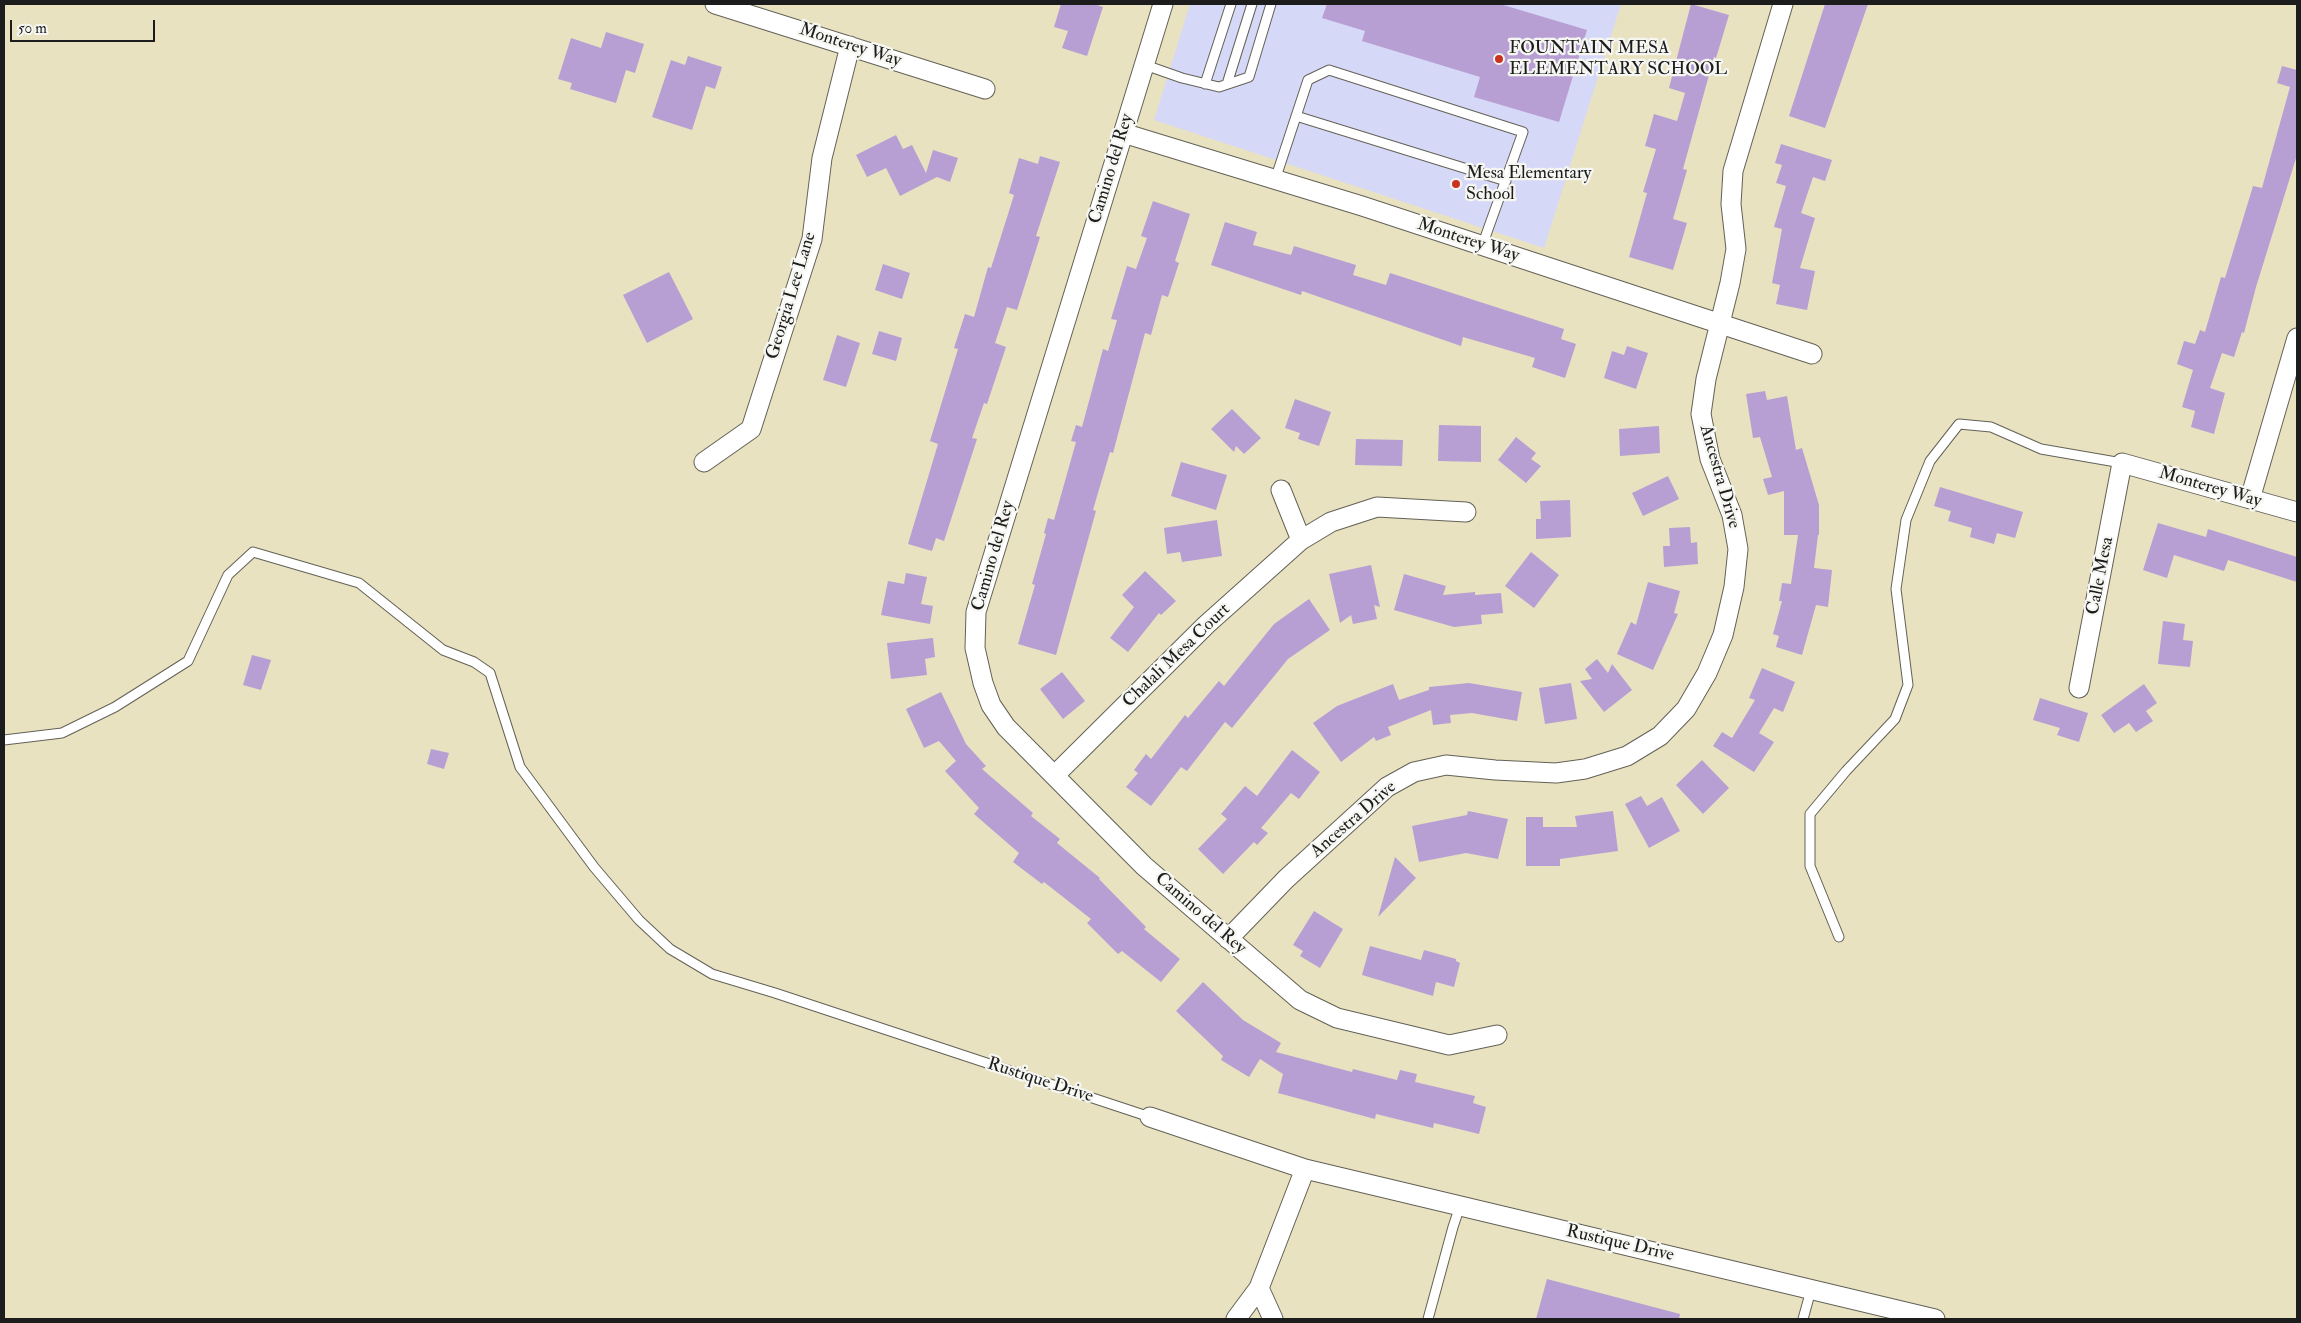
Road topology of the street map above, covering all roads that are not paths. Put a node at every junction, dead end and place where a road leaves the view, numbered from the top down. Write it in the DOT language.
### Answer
graph roads {
  1 [pos="715,4"];
  2 [pos="1163,4"];
  3 [pos="1230,4"];
  4 [pos="1252,4"];
  5 [pos="1271,4"];
  6 [pos="1783,4"];
  7 [pos="850,46"];
  8 [pos="1145,65"];
  9 [pos="1205,84"];
  10 [pos="1227,84"];
  11 [pos="985,89"];
  12 [pos="1296,116"];
  13 [pos="1123,133"];
  14 [pos="1275,180"];
  15 [pos="1506,181"];
  16 [pos="1482,246"];
  17 [pos="1720,325"];
  18 [pos="2297,338"];
  19 [pos="1812,354"];
  20 [pos="704,462"];
  21 [pos="2122,463"];
  22 [pos="1281,490"];
  23 [pos="2250,499"];
  24 [pos="1466,512"];
  25 [pos="2297,512"];
  26 [pos="1301,540"];
  27 [pos="2079,688"];
  28 [pos="4,740"];
  29 [pos="1055,775"];
  30 [pos="1839,937"];
  31 [pos="1228,939"];
  32 [pos="1497,1036"];
  33 [pos="1150,1117"];
  34 [pos="1305,1170"];
  35 [pos="1460,1206"];
  36 [pos="1259,1288"];
  37 [pos="1811,1290"];
  38 [pos="1236,1319"];
  39 [pos="1273,1319"];
  40 [pos="1428,1319"];
  41 [pos="1803,1319"];
  42 [pos="1935,1319"];
  1 -- 7 [label="street, Monterey Way"];
  2 -- 8 [label="street, Camino del Rey"];
  3 -- 9 [label="lane"];
  4 -- 10 [label="lane"];
  5 -- 10 [label="lane"];
  6 -- 17 [label="street, Ancestra Drive"];
  7 -- 11 [label="street, Monterey Way"];
  7 -- 20 [label="street, Georgia Lee Lane"];
  8 -- 9 [label="lane"];
  8 -- 13 [label="street, Camino del Rey"];
  9 -- 10 [label="lane"];
  12 -- 14 [label="lane"];
  12 -- 15 [label="lane"];
  12 -- 15 [label="lane"];
  13 -- 14 [label="street, Monterey Way"];
  13 -- 29 [label="street, Camino del Rey"];
  14 -- 16 [label="street, Monterey Way"];
  15 -- 16 [label="lane"];
  16 -- 17 [label="street, Monterey Way"];
  17 -- 19 [label="street, Monterey Way"];
  17 -- 31 [label="street, Ancestra Drive"];
  18 -- 23 [label="street"];
  21 -- 23 [label="street, Monterey Way"];
  21 -- 27 [label="street, Calle Mesa"];
  21 -- 30 [label="lane"];
  22 -- 26 [label="street"];
  23 -- 25 [label="street, Monterey Way"];
  24 -- 26 [label="street, Chalali Mesa Court"];
  26 -- 29 [label="street, Chalali Mesa Court"];
  28 -- 33 [label="lane, Rustique Drive"];
  29 -- 31 [label="street, Camino del Rey"];
  31 -- 32 [label="street, Camino del Rey"];
  33 -- 34 [label="street, Rustique Drive"];
  34 -- 35 [label="street, Rustique Drive"];
  34 -- 36 [label="street"];
  35 -- 37 [label="street, Rustique Drive"];
  35 -- 40 [label="lane"];
  36 -- 38 [label="street"];
  36 -- 39 [label="street"];
  37 -- 41 [label="lane"];
  37 -- 42 [label="street, Rustique Drive"];
}
